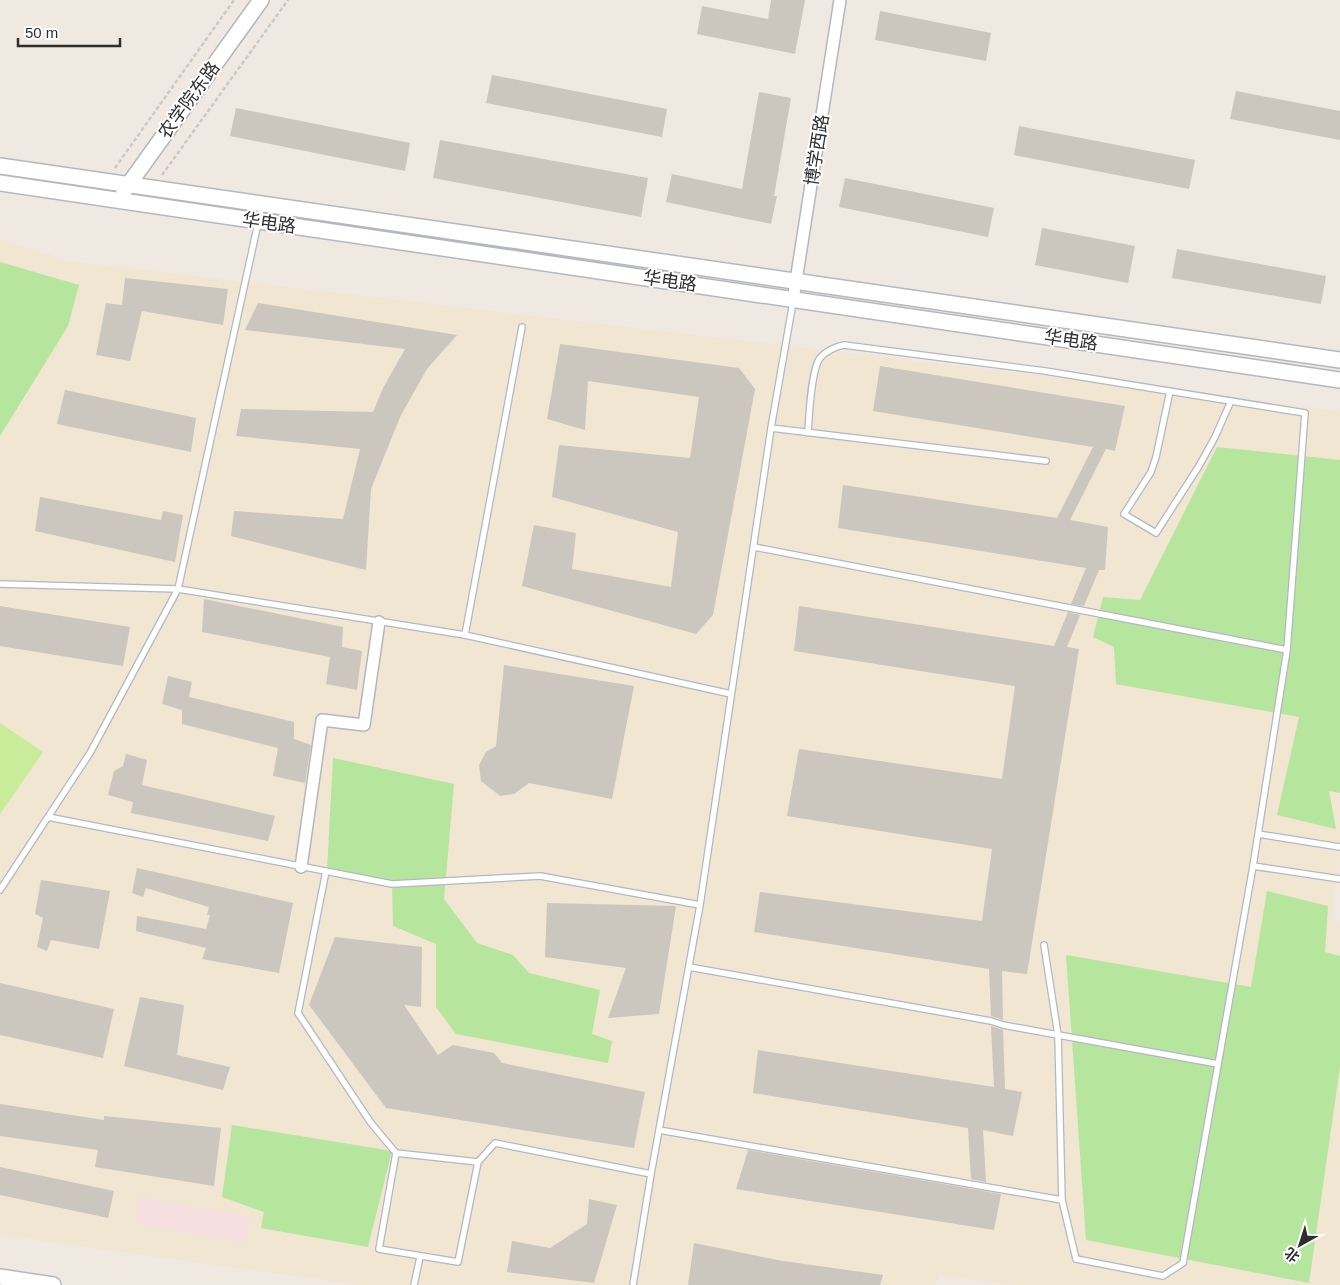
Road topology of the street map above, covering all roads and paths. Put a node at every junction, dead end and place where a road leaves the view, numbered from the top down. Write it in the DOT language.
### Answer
graph roads {
  1 [pos="234,0"];
  2 [pos="261,0"];
  3 [pos="288,0"];
  4 [pos="840,0"];
  5 [pos="121,159"];
  6 [pos="0,166"];
  7 [pos="167,167"];
  8 [pos="0,183"];
  9 [pos="129,184"];
  10 [pos="117,200"];
  11 [pos="263,203"];
  12 [pos="259,221"];
  13 [pos="796,281"];
  14 [pos="794,300"];
  15 [pos="522,327"];
  16 [pos="1340,360"];
  17 [pos="1340,380"];
  18 [pos="1170,391"];
  19 [pos="1231,401"];
  20 [pos="771,428"];
  21 [pos="808,433"];
  22 [pos="1046,460"];
  23 [pos="754,547"];
  24 [pos="0,584"];
  25 [pos="178,590"];
  26 [pos="379,622"];
  27 [pos="465,635"];
  28 [pos="1287,650"];
  29 [pos="731,694"];
  30 [pos="48,817"];
  31 [pos="1258,834"];
  32 [pos="1340,847"];
  33 [pos="1254,866"];
  34 [pos="301,867"];
  35 [pos="326,871"];
  36 [pos="1340,879"];
  37 [pos="0,890"];
  38 [pos="700,905"];
  39 [pos="1044,945"];
  40 [pos="688,967"];
  41 [pos="1058,1035"];
  42 [pos="1218,1064"];
  43 [pos="659,1130"];
  44 [pos="396,1153"];
  45 [pos="478,1162"];
  46 [pos="651,1174"];
  47 [pos="1062,1200"];
  48 [pos="420,1257"];
  49 [pos="0,1277"];
  50 [pos="44,1284"];
  51 [pos="414,1285"];
  52 [pos="633,1285"];
  1 -- 5 [label="path"];
  2 -- 9 [label="street, 农学院东路"];
  3 -- 7 [label="path"];
  4 -- 13 [label="street, 博学西路"];
  6 -- 9 [label="street, 华电路"];
  8 -- 10 [label="street, 华电路"];
  9 -- 10 [label="street, 农学院东路"];
  9 -- 11 [label="street, 华电路"];
  10 -- 12 [label="street, 华电路"];
  11 -- 12 [label="lane"];
  11 -- 13 [label="street, 华电路"];
  12 -- 14 [label="street, 华电路"];
  12 -- 25 [label="lane"];
  13 -- 14 [label="street, 博学西路"];
  13 -- 16 [label="street, 华电路"];
  14 -- 17 [label="street, 华电路"];
  14 -- 20 [label="lane"];
  15 -- 27 [label="lane"];
  18 -- 19 [label="lane"];
  18 -- 19 [label="lane"];
  18 -- 21 [label="lane"];
  19 -- 28 [label="lane"];
  20 -- 21 [label="lane"];
  20 -- 23 [label="lane"];
  21 -- 22 [label="lane"];
  23 -- 28 [label="lane"];
  23 -- 29 [label="lane"];
  24 -- 25 [label="lane"];
  25 -- 26 [label="lane"];
  25 -- 30 [label="lane"];
  26 -- 27 [label="lane"];
  26 -- 34 [label="street"];
  27 -- 29 [label="lane"];
  28 -- 31 [label="lane"];
  29 -- 38 [label="lane"];
  30 -- 34 [label="lane"];
  30 -- 37 [label="lane"];
  31 -- 32 [label="lane"];
  31 -- 33 [label="lane"];
  33 -- 36 [label="lane"];
  33 -- 42 [label="lane"];
  34 -- 35 [label="lane"];
  35 -- 38 [label="lane"];
  35 -- 44 [label="lane"];
  38 -- 40 [label="lane"];
  39 -- 41 [label="lane"];
  40 -- 41 [label="lane"];
  40 -- 43 [label="lane"];
  41 -- 42 [label="lane"];
  41 -- 47 [label="lane"];
  42 -- 47 [label="lane"];
  43 -- 46 [label="lane"];
  43 -- 47 [label="lane"];
  44 -- 45 [label="lane"];
  44 -- 48 [label="lane"];
  45 -- 46 [label="lane"];
  45 -- 48 [label="lane"];
  46 -- 52 [label="lane"];
  48 -- 51 [label="lane"];
  49 -- 50 [label="street"];
}
